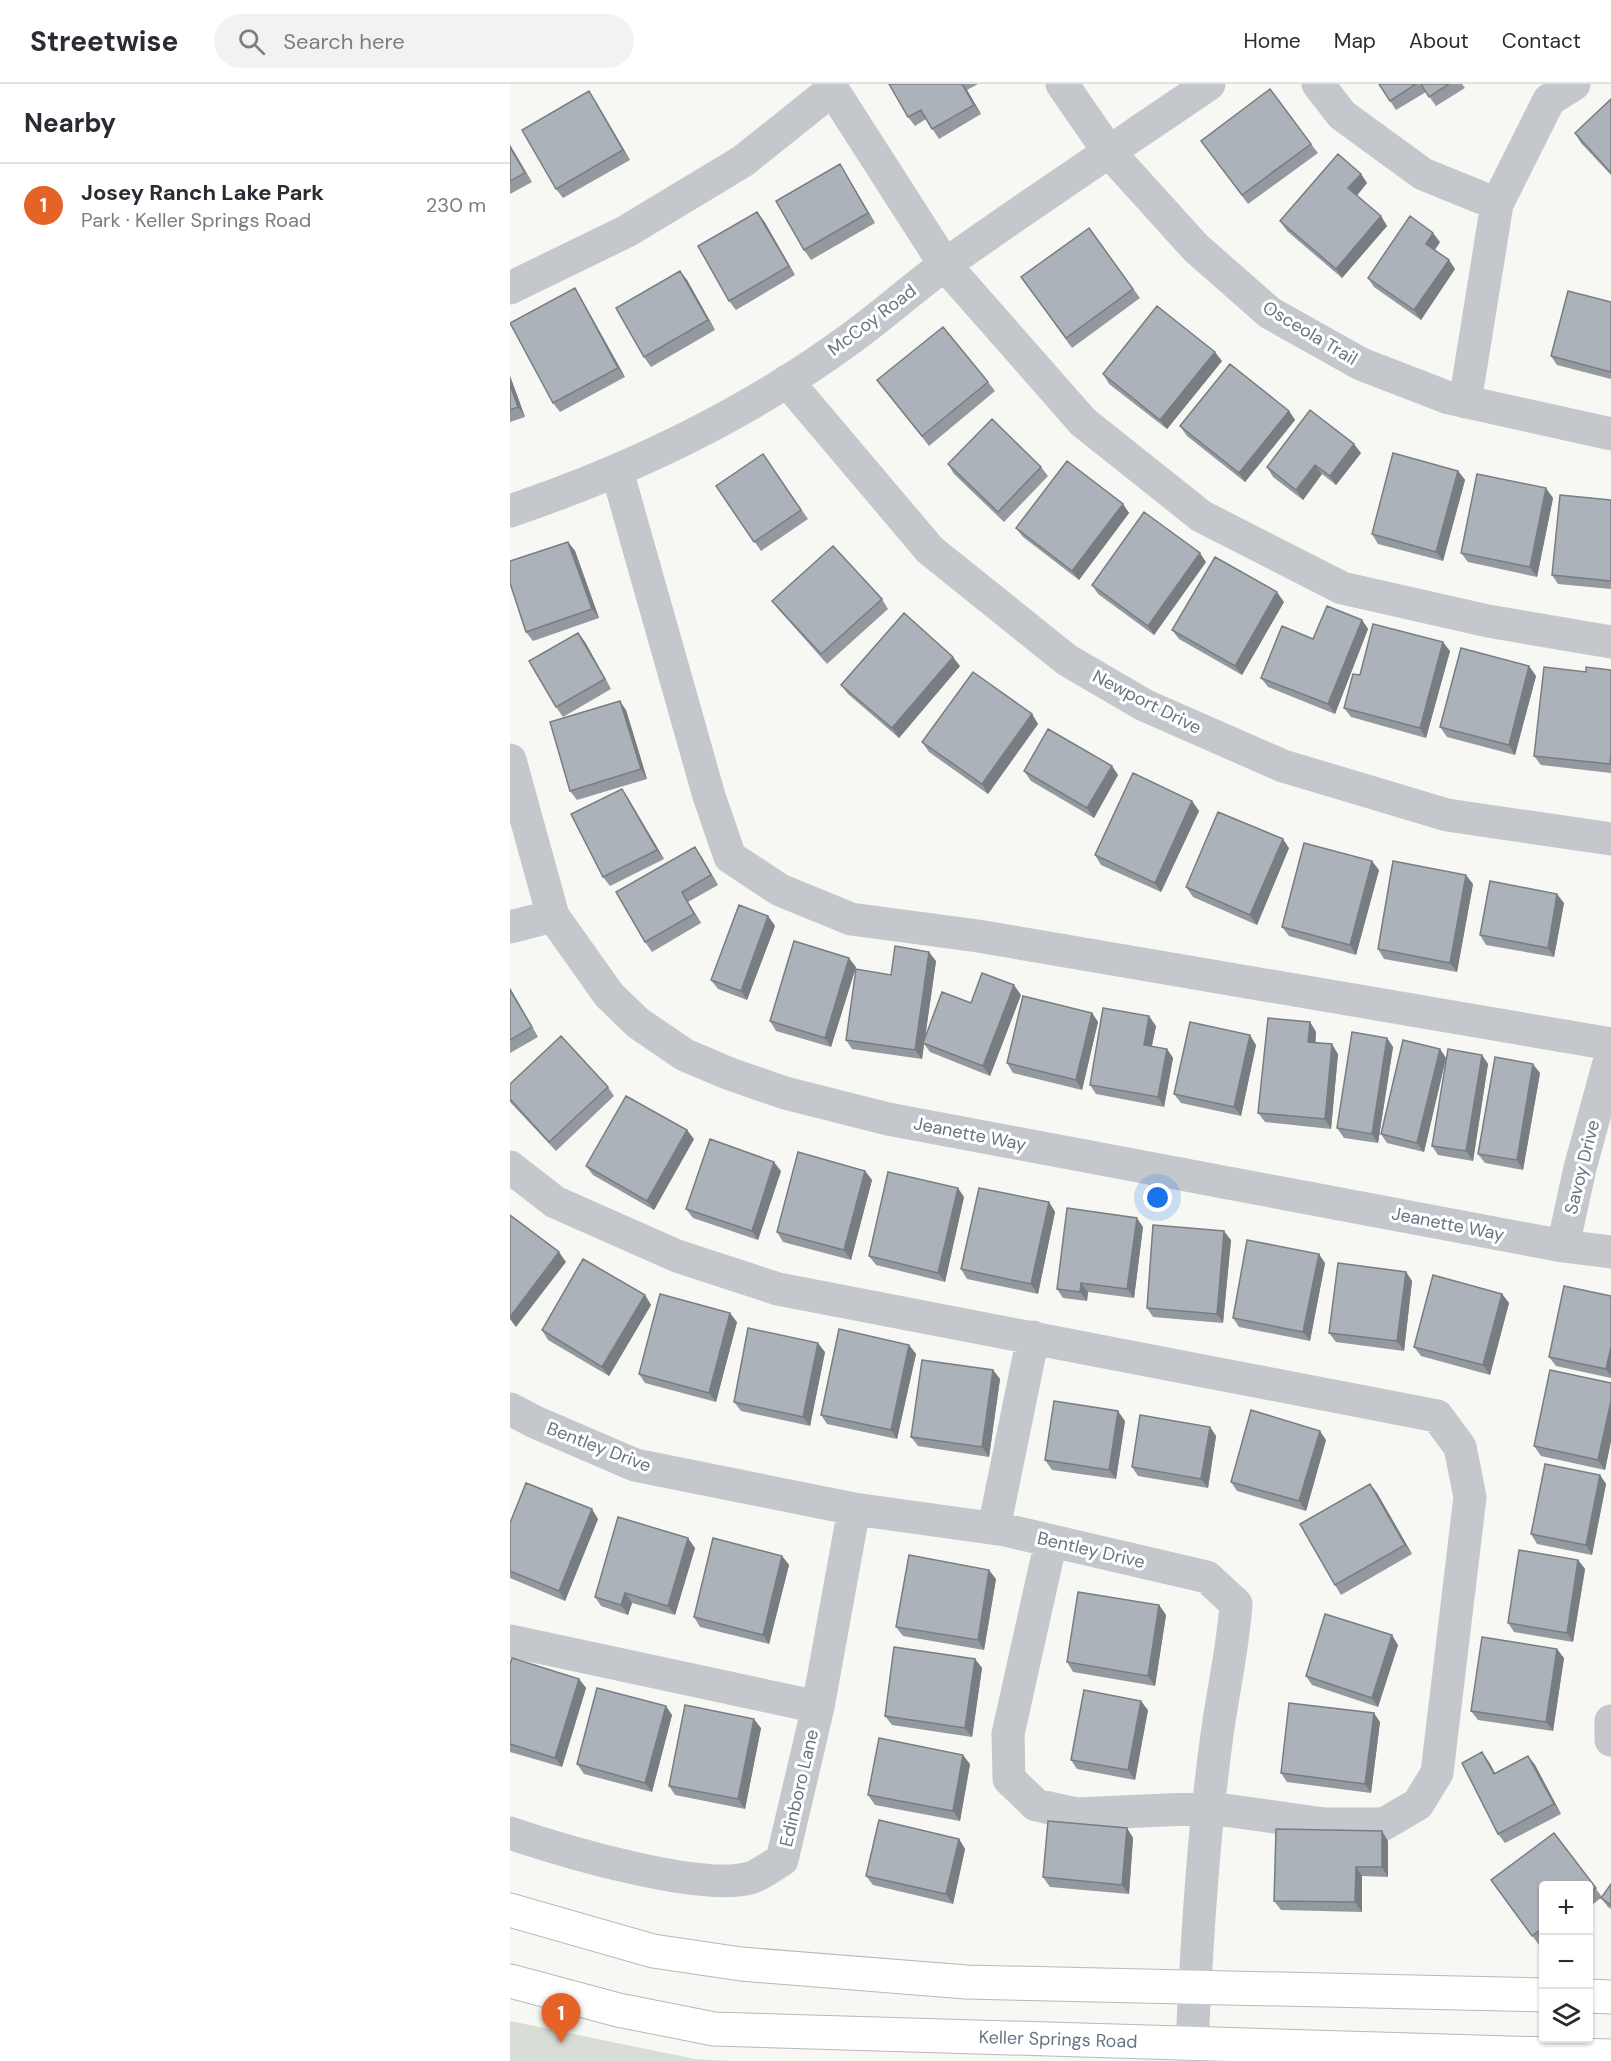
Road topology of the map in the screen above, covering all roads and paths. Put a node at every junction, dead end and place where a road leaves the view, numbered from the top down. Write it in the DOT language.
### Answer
graph roads {
  1 [pos="1062,84"];
  2 [pos="1209,84"];
  3 [pos="1318,84"];
  4 [pos="1574,84"];
  5 [pos="831,87"];
  6 [pos="1109,152"];
  7 [pos="1497,204"];
  8 [pos="945,265"];
  9 [pos="510,288"];
  10 [pos="787,381"];
  11 [pos="1465,402"];
  12 [pos="1611,434"];
  13 [pos="617,471"];
  14 [pos="510,511"];
  15 [pos="1611,642"];
  16 [pos="510,760"];
  17 [pos="1611,839"];
  18 [pos="553,916"];
  19 [pos="510,927"];
  20 [pos="1611,1044"];
  21 [pos="1611,1055"];
  22 [pos="510,1167"];
  23 [pos="1563,1246"];
  24 [pos="1611,1252"];
  25 [pos="1033,1337"];
  26 [pos="510,1409"];
  27 [pos="854,1509"];
  28 [pos="994,1528"];
  29 [pos="1050,1540"];
  30 [pos="510,1641"];
  31 [pos="818,1707"];
  32 [pos="1611,1721"];
  33 [pos="1611,1740"];
  34 [pos="1210,1808"];
  35 [pos="510,1833"];
  36 [pos="510,1910"];
  37 [pos="510,1981"];
  38 [pos="1195,1988"];
  39 [pos="1539,1995"];
  40 [pos="1593,1996"];
  41 [pos="1611,1997"];
  42 [pos="1192,2044"];
  43 [pos="1611,2056"];
  1 -- 6 [label="street, Osceola Trail"];
  2 -- 6 [label="street, McCoy Road"];
  3 -- 7 [label="street"];
  4 -- 7 [label="street"];
  5 -- 8 [label="street"];
  5 -- 9 [label="street"];
  6 -- 8 [label="street, McCoy Road"];
  6 -- 11 [label="street, Osceola Trail"];
  7 -- 11 [label="street"];
  8 -- 10 [label="street, McCoy Road"];
  8 -- 15 [label="street"];
  10 -- 13 [label="street, McCoy Road"];
  10 -- 17 [label="street, Newport Drive"];
  11 -- 12 [label="street, Osceola Trail"];
  13 -- 14 [label="street, McCoy Road"];
  13 -- 20 [label="street"];
  16 -- 18 [label="street, Jeanette Way"];
  18 -- 19 [label="street"];
  18 -- 23 [label="street, Jeanette Way"];
  21 -- 23 [label="street, Savoy Drive"];
  22 -- 25 [label="street"];
  23 -- 24 [label="street, Jeanette Way"];
  25 -- 28 [label="street"];
  25 -- 34 [label="street"];
  26 -- 27 [label="street, Bentley Drive"];
  27 -- 28 [label="street, Bentley Drive"];
  27 -- 31 [label="street, Edinboro Lane"];
  28 -- 29 [label="street, Bentley Drive"];
  29 -- 34 [label="street, Bentley Drive"];
  29 -- 34 [label="street"];
  30 -- 31 [label="street"];
  31 -- 35 [label="street, Edinboro Lane"];
  32 -- 33 [label="street"];
  34 -- 38 [label="street, Bentley Drive"];
  36 -- 38 [label="main road"];
  37 -- 42 [label="main road, Keller Springs Road"];
  38 -- 39 [label="main road"];
  38 -- 42 [label="street, Bentley Drive"];
  40 -- 41 [label="main road"];
  42 -- 43 [label="main road, Keller Springs Road"];
}
